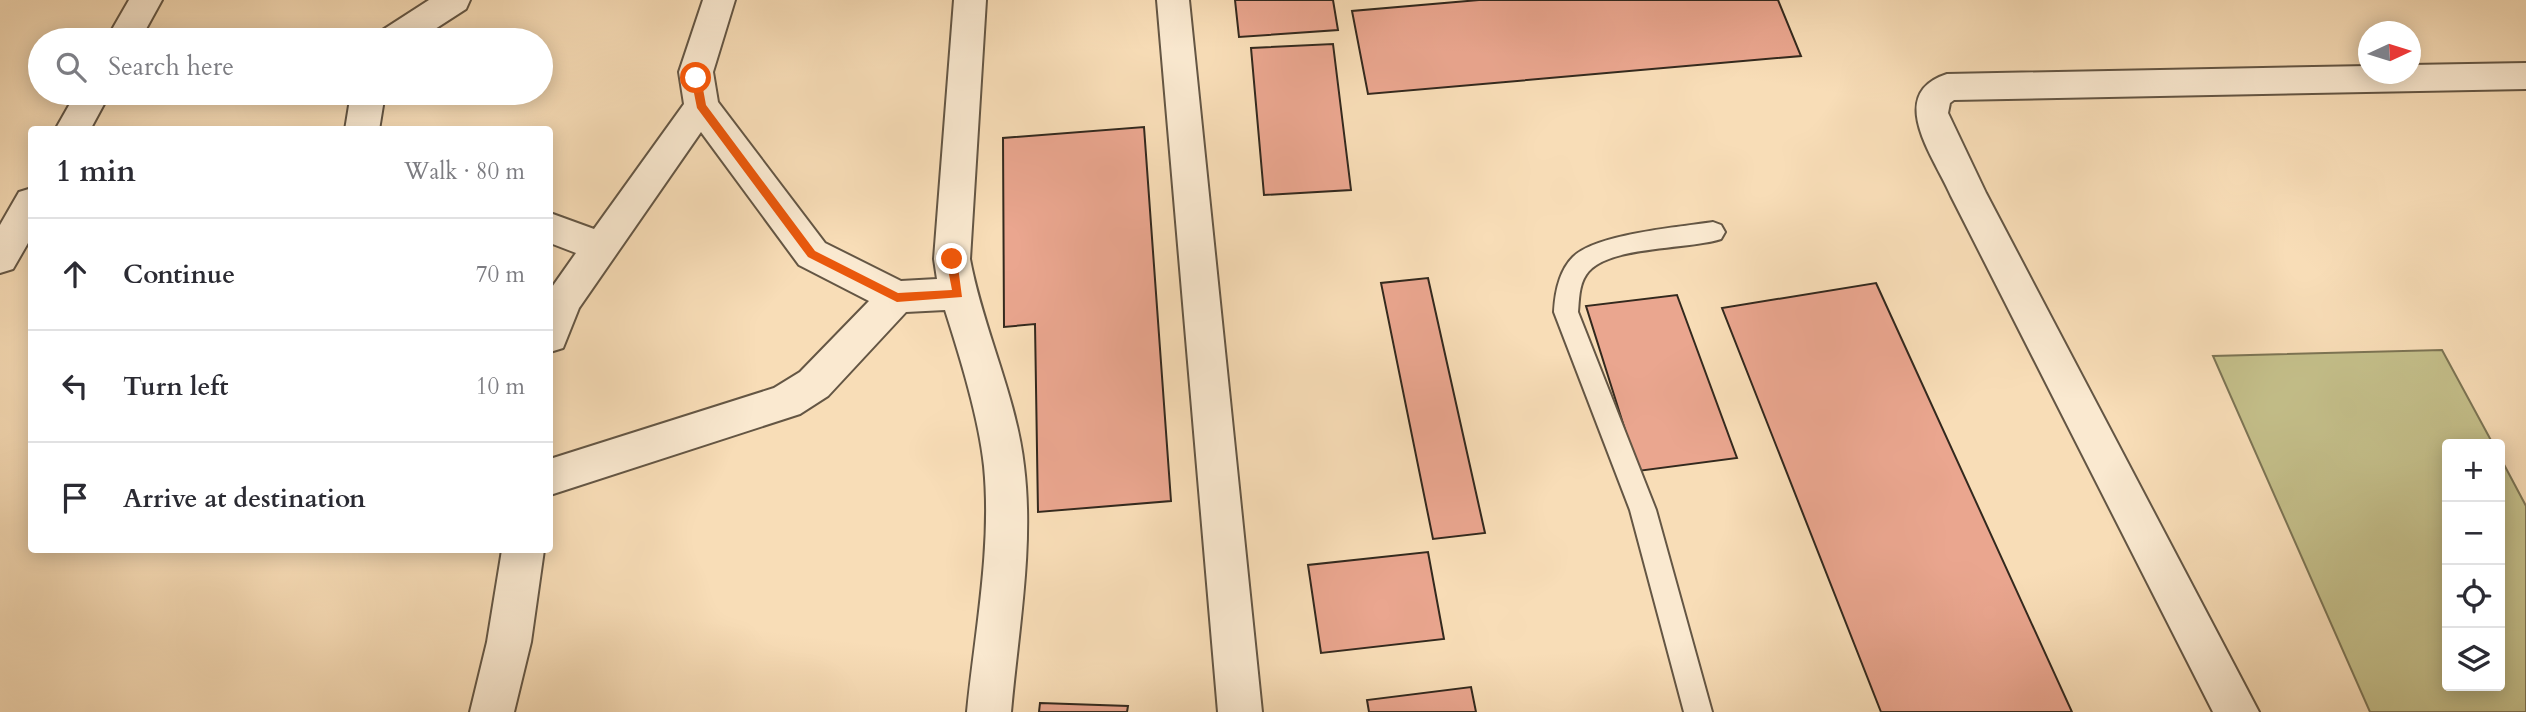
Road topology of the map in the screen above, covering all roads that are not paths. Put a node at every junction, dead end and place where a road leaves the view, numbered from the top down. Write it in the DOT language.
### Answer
graph roads {
  1 [pos="146,0"];
  2 [pos="454,0"];
  3 [pos="719,0"];
  4 [pos="970,0"];
  5 [pos="1173,0"];
  6 [pos="130,28"];
  7 [pos="411,28"];
  8 [pos="2526,76"];
  9 [pos="86,105"];
  10 [pos="366,105"];
  11 [pos="701,106"];
  12 [pos="74,126"];
  13 [pos="363,126"];
  14 [pos="28,209"];
  15 [pos="553,229"];
  16 [pos="1713,232"];
  17 [pos="602,247"];
  18 [pos="0,258"];
  19 [pos="958,294"];
  20 [pos="897,297"];
  21 [pos="553,328"];
  22 [pos="553,476"];
  23 [pos="523,553"];
  24 [pos="492,712"];
  25 [pos="989,712"];
  26 [pos="1240,712"];
  27 [pos="1698,712"];
  28 [pos="2237,712"];
  1 -- 6 [label="street"];
  2 -- 7 [label="street"];
  3 -- 11 [label="street"];
  4 -- 19 [label="street"];
  5 -- 26 [label="street"];
  8 -- 28 [label="street"];
  9 -- 12 [label="street"];
  10 -- 13 [label="street"];
  11 -- 17 [label="street"];
  11 -- 20 [label="street"];
  14 -- 18 [label="street"];
  15 -- 17 [label="street"];
  16 -- 27 [label="lane"];
  17 -- 21 [label="street"];
  19 -- 20 [label="street"];
  19 -- 25 [label="street"];
  20 -- 22 [label="street"];
  23 -- 24 [label="street"];
}
